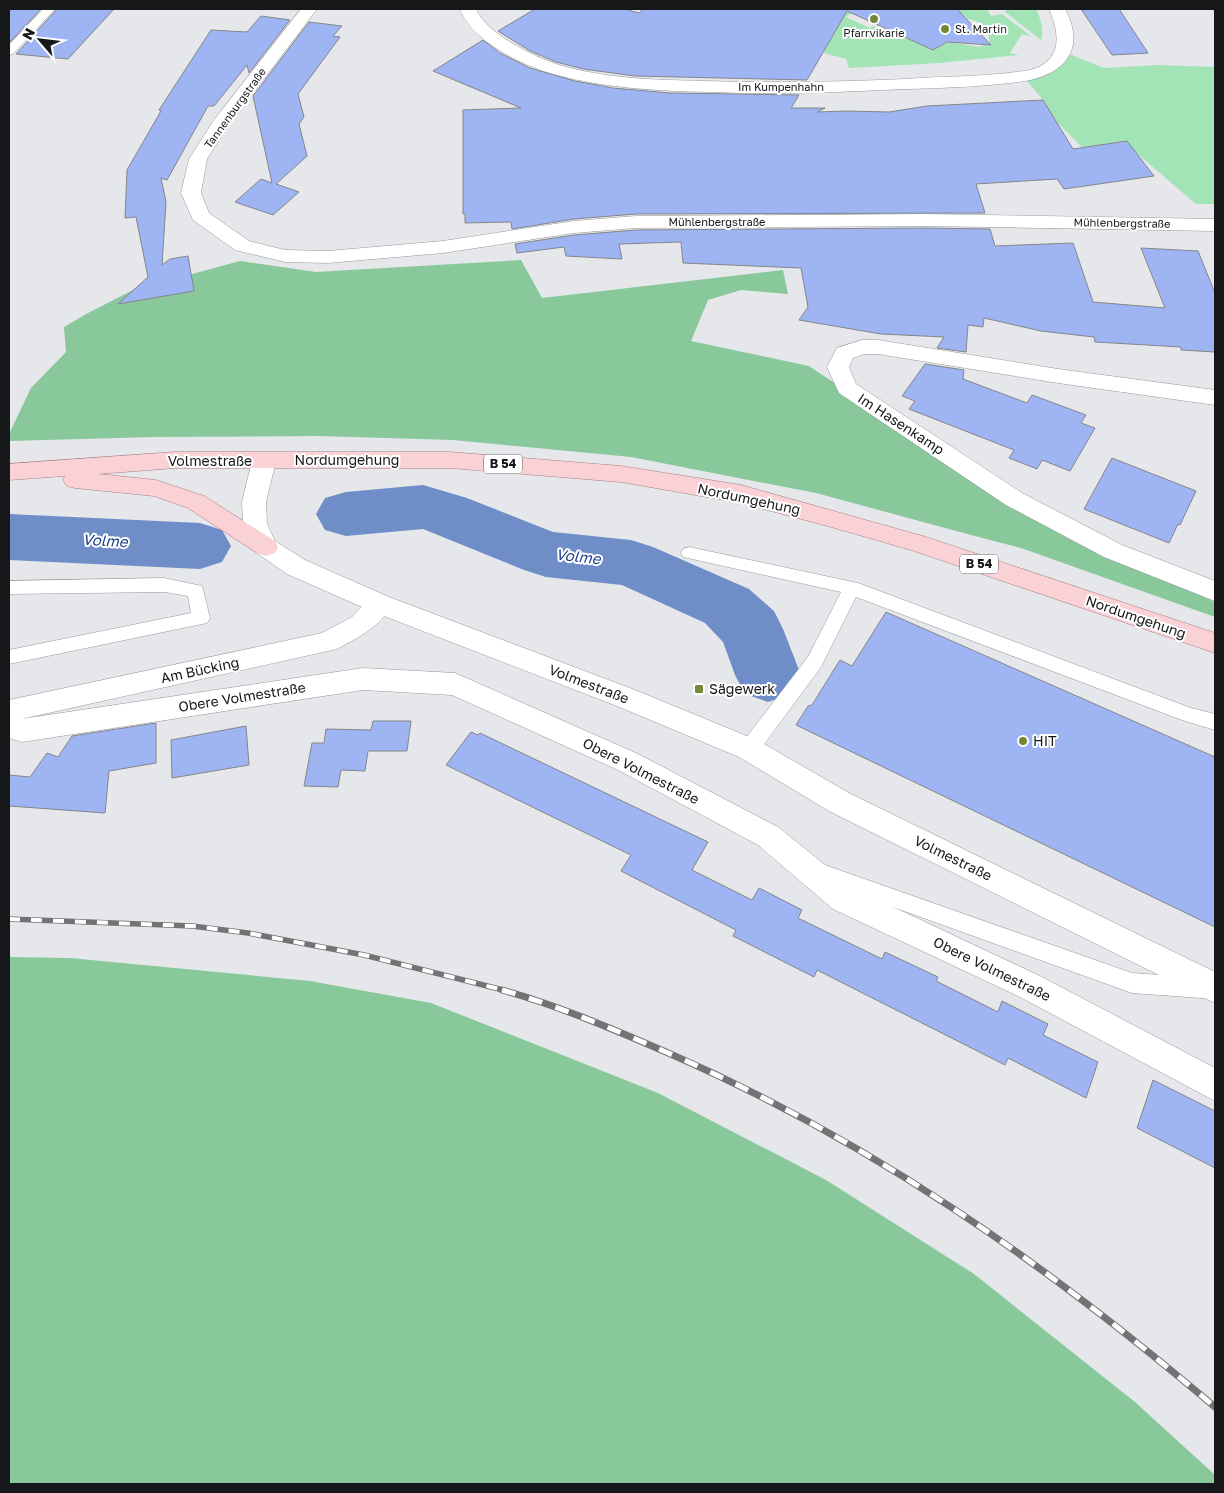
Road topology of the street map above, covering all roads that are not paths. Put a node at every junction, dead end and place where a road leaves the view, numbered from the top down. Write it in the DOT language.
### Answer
graph roads {
  1 [pos="49,9"];
  2 [pos="309,9"];
  3 [pos="468,9"];
  4 [pos="1057,9"];
  5 [pos="9,52"];
  6 [pos="1215,224"];
  7 [pos="225,236"];
  8 [pos="1215,397"];
  9 [pos="264,461"];
  10 [pos="9,473"];
  11 [pos="266,547"];
  12 [pos="689,552"];
  13 [pos="9,587"];
  14 [pos="852,588"];
  15 [pos="1215,591"];
  16 [pos="380,604"];
  17 [pos="1215,643"];
  18 [pos="9,656"];
  19 [pos="9,711"];
  20 [pos="1215,722"];
  21 [pos="9,727"];
  22 [pos="749,749"];
  23 [pos="809,868"];
  24 [pos="1215,988"];
  25 [pos="1215,1085"];
  1 -- 5 [label="lane"];
  2 -- 7 [label="street, Tannenburgstraße"];
  3 -- 4 [label="street, Im Kumpenhahn"];
  6 -- 7 [label="street, Mühlenbergstraße"];
  8 -- 15 [label="street, Im Hasenkamp"];
  9 -- 10 [label="main road, Volmestraße / B 54"];
  9 -- 11 [label="street, Volmestraße"];
  9 -- 17 [label="main road, Nordumgehung / B 54"];
  10 -- 11 [label="main road"];
  11 -- 16 [label="street, Volmestraße"];
  12 -- 14 [label="lane"];
  13 -- 18 [label="lane"];
  14 -- 20 [label="lane"];
  14 -- 22 [label="lane"];
  16 -- 19 [label="street, Am Bücking"];
  16 -- 22 [label="street, Volmestraße"];
  21 -- 23 [label="street, Obere Volmestraße"];
  22 -- 24 [label="street, Volmestraße"];
  23 -- 24 [label="lane"];
  23 -- 25 [label="street, Obere Volmestraße"];
}
